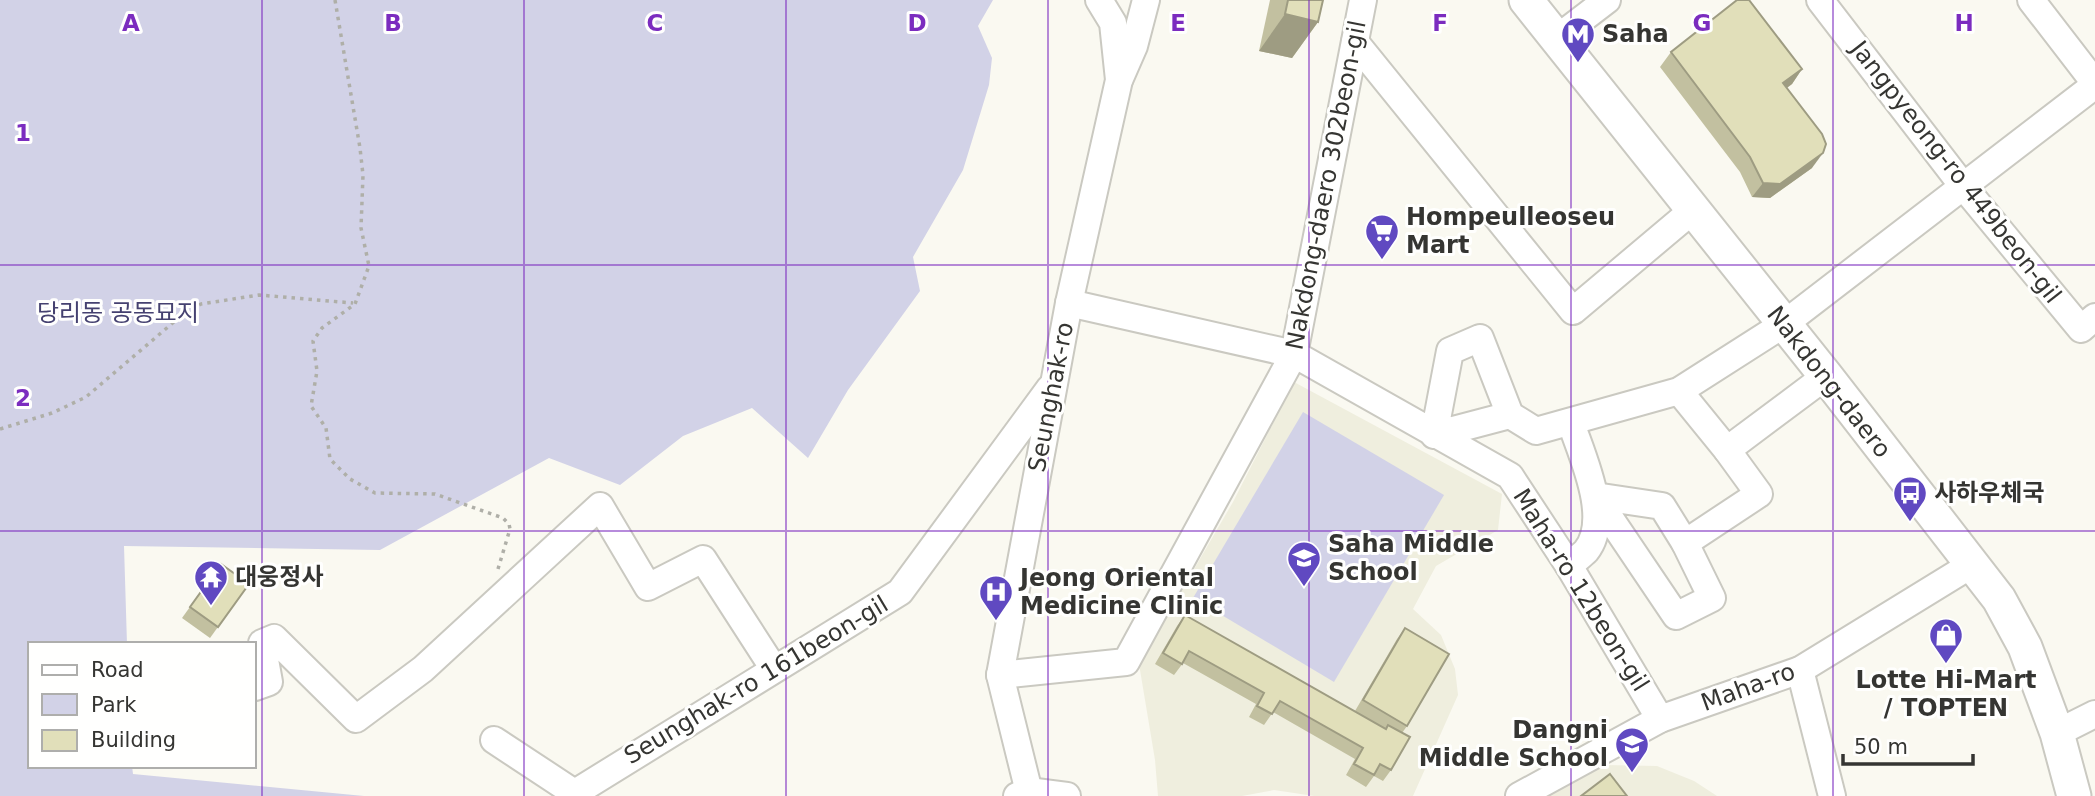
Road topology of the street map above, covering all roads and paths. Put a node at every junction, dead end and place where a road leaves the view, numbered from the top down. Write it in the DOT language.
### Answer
graph roads {
  1 [pos="335,0"];
  2 [pos="1099,0"];
  3 [pos="1146,0"];
  4 [pos="1363,0"];
  5 [pos="1526,0"];
  6 [pos="1606,0"];
  7 [pos="1820,0"];
  8 [pos="2031,0"];
  9 [pos="1556,39"];
  10 [pos="1355,43"];
  11 [pos="1119,80"];
  12 [pos="2095,84"];
  13 [pos="1963,186"];
  14 [pos="1693,210"];
  15 [pos="1069,303"];
  16 [pos="355,304"];
  17 [pos="2095,317"];
  18 [pos="1784,324"];
  19 [pos="1294,354"];
  20 [pos="1826,376"];
  21 [pos="1054,382"];
  22 [pos="1679,391"];
  23 [pos="1510,415"];
  24 [pos="1571,423"];
  25 [pos="0,429"];
  26 [pos="1434,435"];
  27 [pos="1727,450"];
  28 [pos="1595,496"];
  29 [pos="1685,542"];
  30 [pos="1971,565"];
  31 [pos="1569,566"];
  32 [pos="521,578"];
  33 [pos="774,669"];
  34 [pos="1800,670"];
  35 [pos="1000,675"];
  36 [pos="256,687"];
  37 [pos="2095,714"];
  38 [pos="1660,719"];
  39 [pos="2057,733"];
  40 [pos="494,740"];
  41 [pos="1025,794"];
  42 [pos="574,795"];
  43 [pos="1067,796"];
  44 [pos="1519,796"];
  45 [pos="1832,796"];
  46 [pos="2074,796"];
  1 -- 16 [label="path"];
  2 -- 11 [label="street, Seunghak-ro"];
  3 -- 11 [label="street"];
  4 -- 10 [label="street, Nakdong-daero 302beon-gil"];
  5 -- 9 [label="main road, Nakdong-daero"];
  6 -- 9 [label="street"];
  7 -- 13 [label="street, Jangpyeong-ro 449beon-gil"];
  8 -- 12 [label="street"];
  9 -- 14 [label="main road, Nakdong-daero"];
  10 -- 14 [label="street"];
  10 -- 19 [label="street, Nakdong-daero 302beon-gil"];
  11 -- 15 [label="street, Seunghak-ro"];
  12 -- 13 [label="street"];
  13 -- 17 [label="street, Jangpyeong-ro 449beon-gil"];
  13 -- 18 [label="street"];
  14 -- 18 [label="main road, Nakdong-daero"];
  15 -- 19 [label="street, Maha-ro 12beon-gil"];
  15 -- 21 [label="street, Seunghak-ro"];
  16 -- 25 [label="path"];
  16 -- 32 [label="path"];
  18 -- 20 [label="main road, Nakdong-daero"];
  18 -- 22 [label="street"];
  19 -- 26 [label="street, Maha-ro 12beon-gil"];
  19 -- 35 [label="street, Nakdong-daero 302beon-gil"];
  20 -- 27 [label="street"];
  20 -- 30 [label="main road, Nakdong-daero"];
  21 -- 33 [label="street, Seunghak-ro 161beon-gil"];
  21 -- 35 [label="street, Seunghak-ro"];
  22 -- 24 [label="street"];
  22 -- 27 [label="street"];
  23 -- 24 [label="street"];
  23 -- 26 [label="street"];
  23 -- 26 [label="street"];
  24 -- 28 [label="street"];
  26 -- 31 [label="street, Maha-ro 12beon-gil"];
  27 -- 29 [label="street"];
  28 -- 29 [label="street"];
  28 -- 29 [label="street"];
  28 -- 31 [label="street"];
  30 -- 34 [label="street, Maha-ro"];
  30 -- 39 [label="main road, Nakdong-daero"];
  31 -- 38 [label="street, Maha-ro 12beon-gil"];
  32 -- 33 [label="street"];
  32 -- 36 [label="street"];
  33 -- 42 [label="street, Seunghak-ro 161beon-gil"];
  34 -- 38 [label="street, Maha-ro"];
  34 -- 45 [label="street"];
  35 -- 41 [label="street, Seunghak-ro"];
  37 -- 39 [label="street"];
  38 -- 44 [label="street, Maha-ro"];
  39 -- 46 [label="main road, Nakdong-daero"];
  40 -- 42 [label="street"];
  41 -- 43 [label="street"];
}
